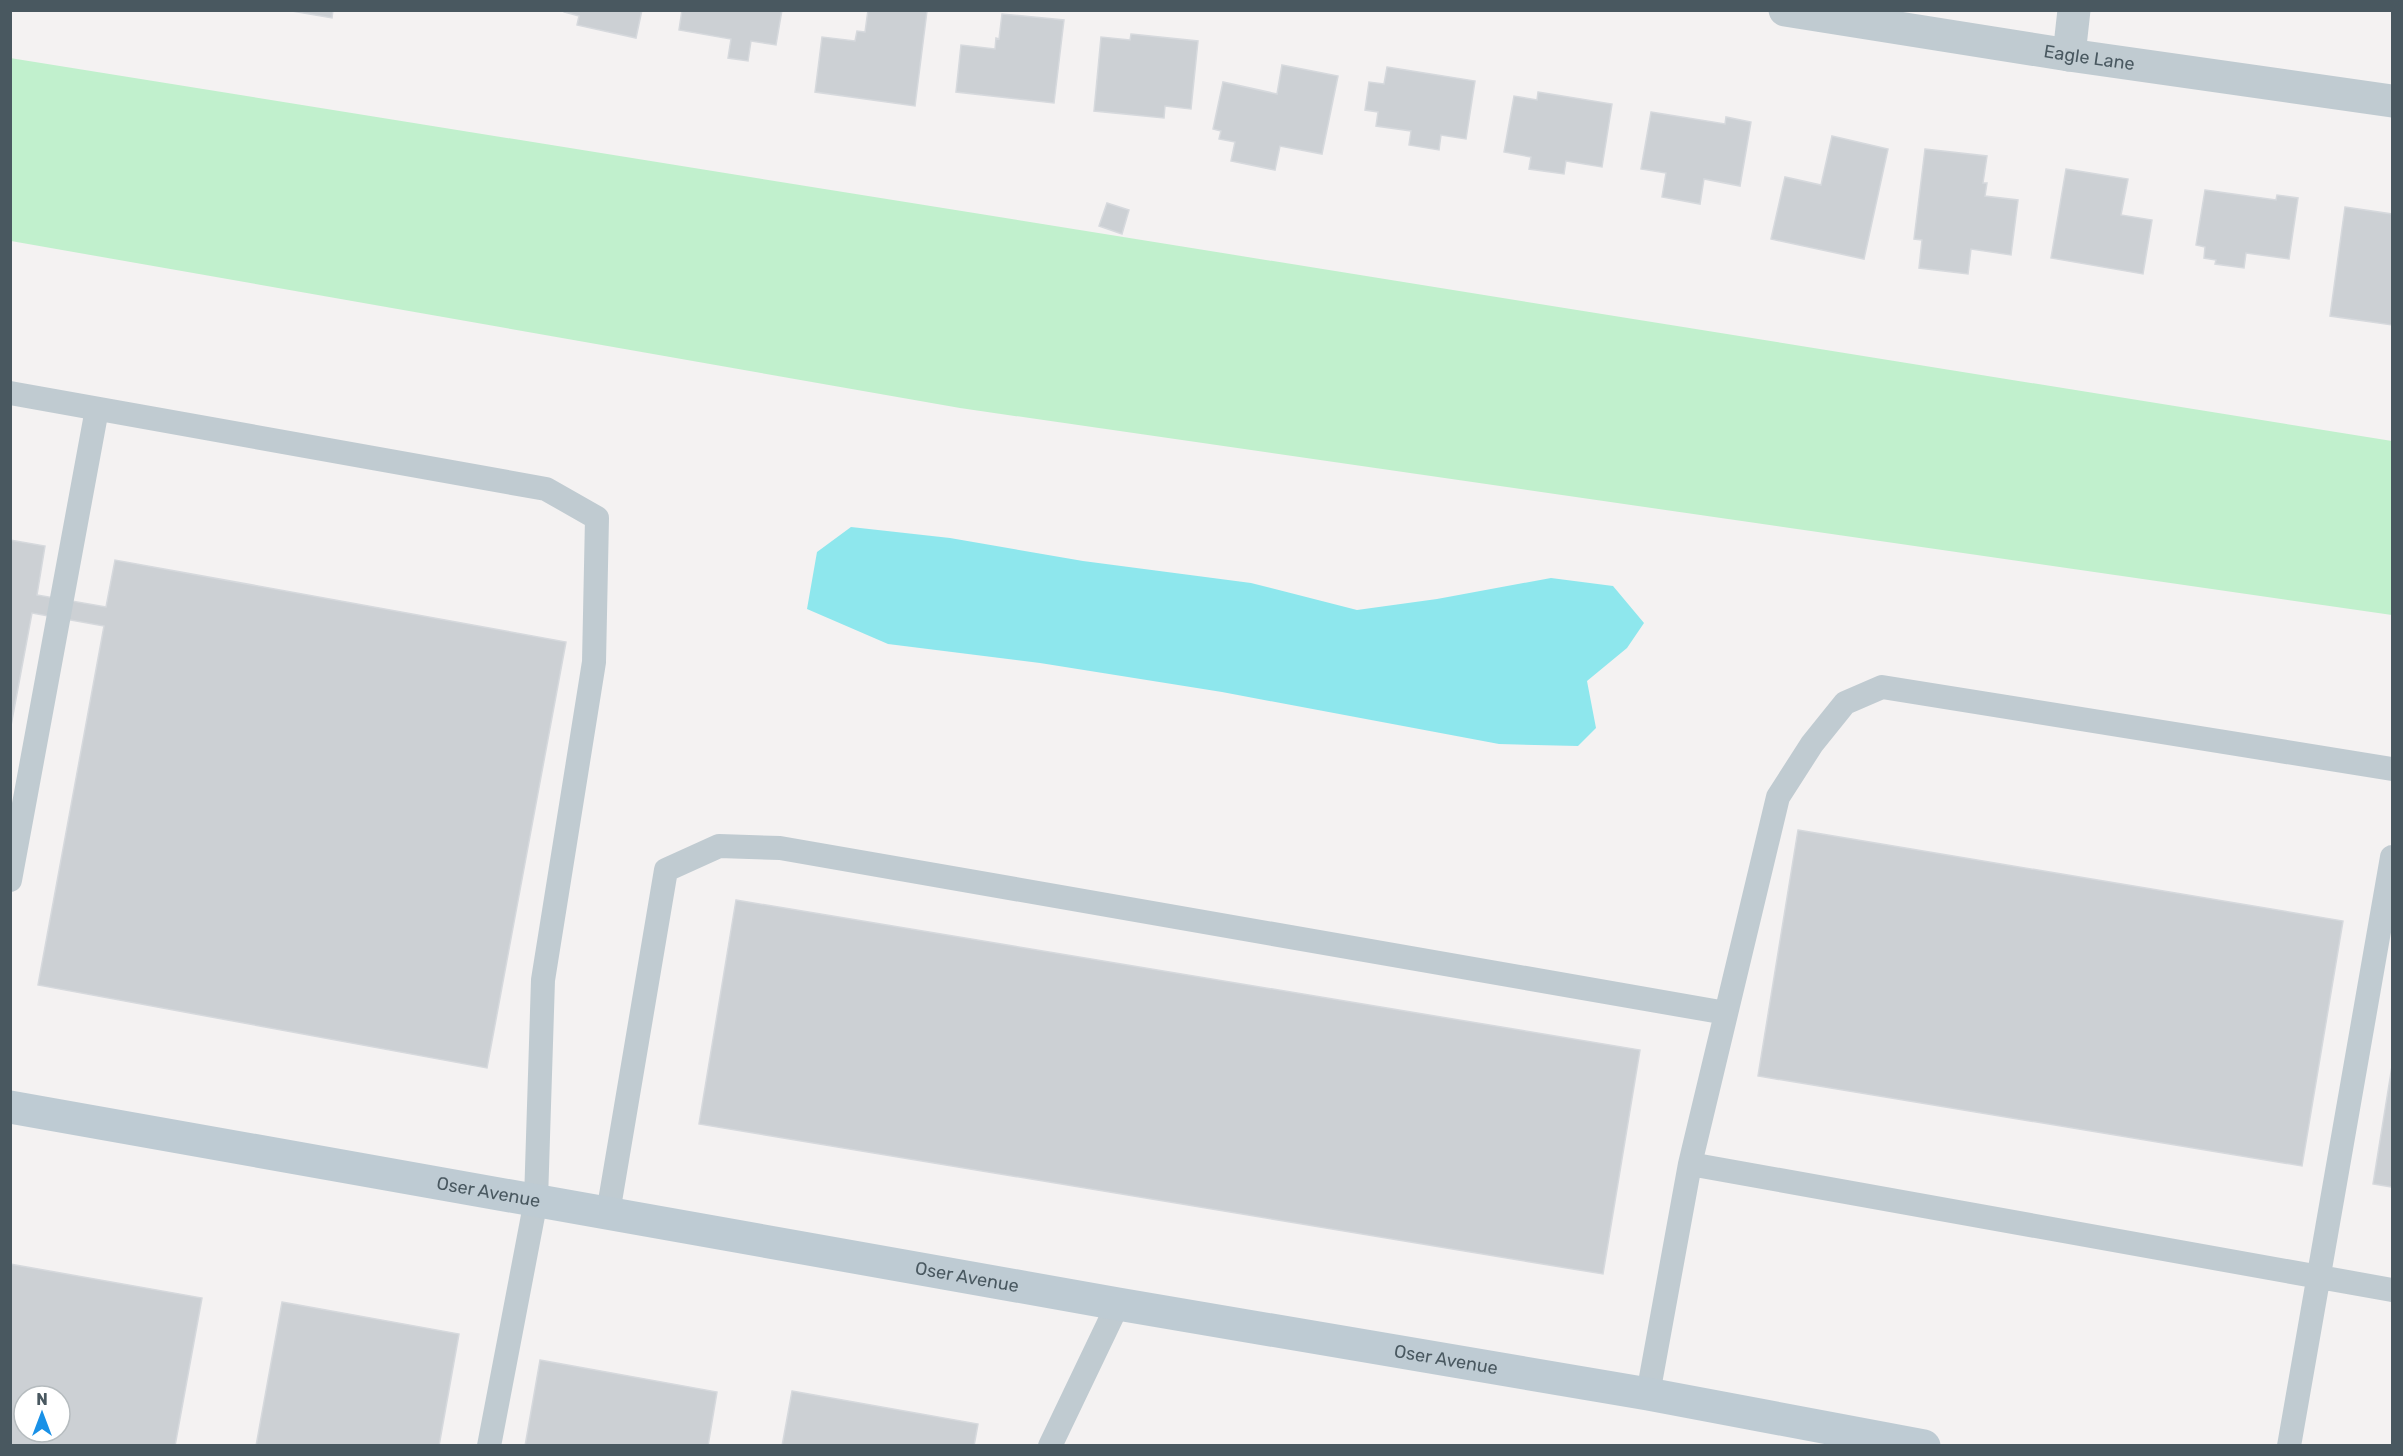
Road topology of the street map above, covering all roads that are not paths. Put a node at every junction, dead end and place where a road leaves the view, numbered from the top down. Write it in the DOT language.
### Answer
graph roads {
  1 [pos="1785,10"];
  2 [pos="2074,10"];
  3 [pos="2069,55"];
  4 [pos="2392,101"];
  5 [pos="10,393"];
  6 [pos="97,409"];
  7 [pos="2392,769"];
  8 [pos="2392,857"];
  9 [pos="10,880"];
  10 [pos="1726,1013"];
  11 [pos="10,1107"];
  12 [pos="1690,1164"];
  13 [pos="536,1200"];
  14 [pos="608,1213"];
  15 [pos="2320,1277"];
  16 [pos="2392,1290"];
  17 [pos="1118,1304"];
  18 [pos="1648,1394"];
  19 [pos="489,1446"];
  20 [pos="1050,1446"];
  21 [pos="1924,1446"];
  22 [pos="2289,1446"];
  1 -- 3 [label="street, Eagle Lane"];
  2 -- 3 [label="street"];
  3 -- 4 [label="street, Eagle Lane"];
  5 -- 6 [label="lane"];
  6 -- 9 [label="lane"];
  6 -- 13 [label="lane"];
  7 -- 10 [label="lane"];
  8 -- 15 [label="lane"];
  10 -- 12 [label="lane"];
  10 -- 14 [label="lane"];
  11 -- 13 [label="street, Oser Avenue"];
  12 -- 15 [label="lane"];
  12 -- 18 [label="lane"];
  13 -- 14 [label="street, Oser Avenue"];
  13 -- 19 [label="lane"];
  14 -- 17 [label="street, Oser Avenue"];
  15 -- 16 [label="lane"];
  15 -- 22 [label="lane"];
  17 -- 18 [label="street, Oser Avenue"];
  17 -- 20 [label="lane"];
  18 -- 21 [label="street, Oser Avenue"];
}
